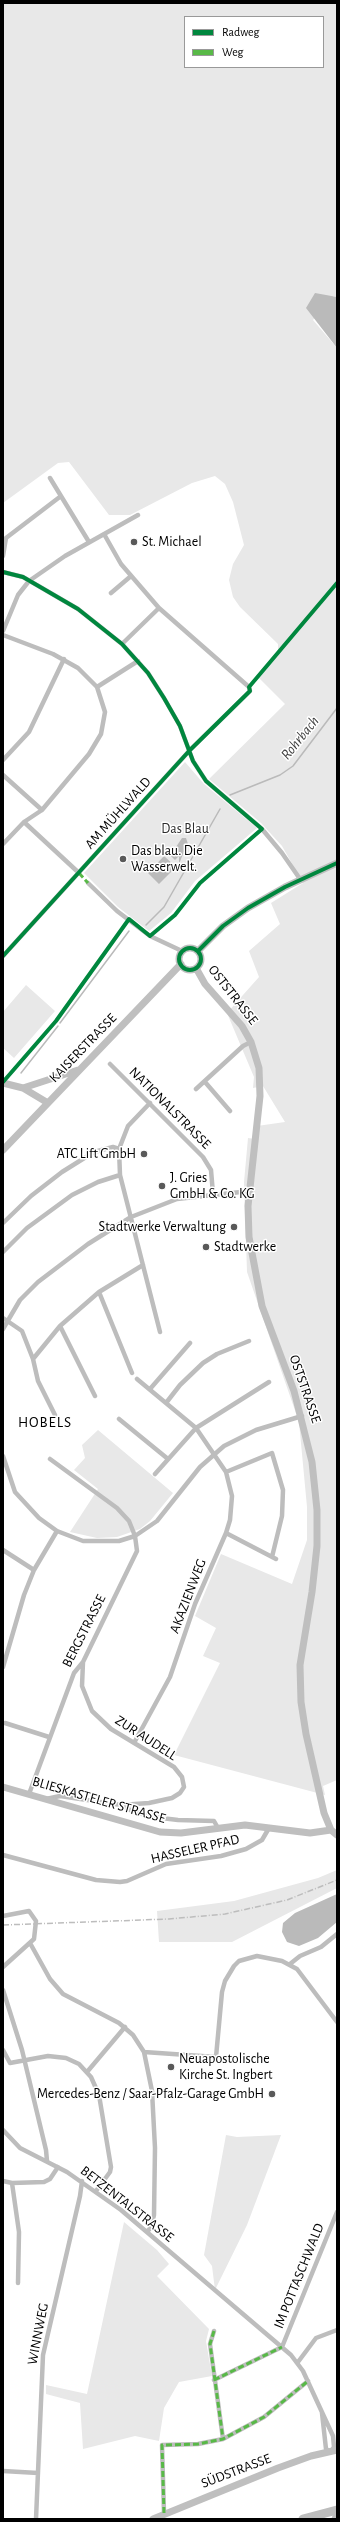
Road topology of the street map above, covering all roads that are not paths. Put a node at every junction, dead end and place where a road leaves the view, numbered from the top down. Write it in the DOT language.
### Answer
graph roads {
  1 [pos="50,478"];
  2 [pos="61,496"];
  3 [pos="138,515"];
  4 [pos="104,534"];
  5 [pos="89,542"];
  6 [pos="3,556"];
  7 [pos="3,572"];
  8 [pos="131,576"];
  9 [pos="29,581"];
  10 [pos="110,593"];
  11 [pos="159,608"];
  12 [pos="3,631"];
  13 [pos="3,635"];
  14 [pos="122,644"];
  15 [pos="64,659"];
  16 [pos="138,661"];
  17 [pos="97,687"];
  18 [pos="190,750"];
  19 [pos="3,760"];
  20 [pos="3,775"];
  21 [pos="42,810"];
  22 [pos="24,822"];
  23 [pos="3,844"];
  24 [pos="337,863"];
  25 [pos="79,873"];
  26 [pos="300,879"];
  27 [pos="88,883"];
  28 [pos="182,951"];
  29 [pos="198,951"];
  30 [pos="3,956"];
  31 [pos="181,964"];
  32 [pos="196,968"];
  33 [pos="251,1042"];
  34 [pos="110,1064"];
  35 [pos="82,1068"];
  36 [pos="205,1082"];
  37 [pos="3,1083"];
  38 [pos="20,1087"];
  39 [pos="196,1089"];
  40 [pos="48,1103"];
  41 [pos="150,1103"];
  42 [pos="230,1111"];
  43 [pos="119,1149"];
  44 [pos="3,1150"];
  45 [pos="120,1174"];
  46 [pos="250,1190"];
  47 [pos="214,1194"];
  48 [pos="131,1216"];
  49 [pos="3,1224"];
  50 [pos="3,1252"];
  51 [pos="143,1265"];
  52 [pos="99,1292"];
  53 [pos="5,1318"];
  54 [pos="60,1326"];
  55 [pos="3,1329"];
  56 [pos="160,1332"];
  57 [pos="249,1341"];
  58 [pos="190,1343"];
  59 [pos="33,1359"];
  60 [pos="132,1373"];
  61 [pos="137,1379"];
  62 [pos="269,1382"];
  63 [pos="150,1389"];
  64 [pos="95,1396"];
  65 [pos="166,1403"];
  66 [pos="55,1415"];
  67 [pos="302,1416"];
  68 [pos="119,1419"];
  69 [pos="196,1428"];
  70 [pos="215,1454"];
  71 [pos="3,1456"];
  72 [pos="50,1459"];
  73 [pos="168,1460"];
  74 [pos="226,1472"];
  75 [pos="155,1474"];
  76 [pos="57,1531"];
  77 [pos="226,1533"];
  78 [pos="136,1536"];
  79 [pos="3,1550"];
  80 [pos="34,1570"];
  81 [pos="83,1662"];
  82 [pos="3,1667"];
  83 [pos="6,1723"];
  84 [pos="49,1737"];
  85 [pos="134,1743"];
  86 [pos="3,1788"];
  87 [pos="29,1794"];
  88 [pos="44,1800"];
  89 [pos="121,1805"];
  90 [pos="218,1828"];
  91 [pos="269,1828"];
  92 [pos="334,1832"];
  93 [pos="3,1855"];
  94 [pos="3,1916"];
  95 [pos="337,1934"];
  96 [pos="30,1943"];
  97 [pos="290,1964"];
  98 [pos="3,1967"];
  99 [pos="3,1990"];
  100 [pos="337,2022"];
  101 [pos="125,2027"];
  102 [pos="3,2050"];
  103 [pos="144,2052"];
  104 [pos="24,2060"];
  105 [pos="87,2072"];
  106 [pos="3,2130"];
  107 [pos="47,2161"];
  108 [pos="58,2167"];
  109 [pos="3,2180"];
  110 [pos="82,2181"];
  111 [pos="12,2183"];
  112 [pos="96,2191"];
  113 [pos="337,2212"];
  114 [pos="148,2232"];
  115 [pos="18,2283"];
  116 [pos="337,2330"];
  117 [pos="214,2331"];
  118 [pos="282,2347"];
  119 [pos="298,2362"];
  120 [pos="214,2380"];
  121 [pos="308,2382"];
  122 [pos="322,2414"];
  123 [pos="223,2439"];
  124 [pos="335,2453"];
  125 [pos="3,2471"];
  126 [pos="38,2473"];
  127 [pos="337,2510"];
  128 [pos="164,2513"];
  129 [pos="36,2519"];
  130 [pos="153,2519"];
  131 [pos="303,2519"];
  1 -- 2 [label="street"];
  2 -- 5 [label="street"];
  2 -- 6 [label="street"];
  3 -- 4 [label="street"];
  4 -- 5 [label="street"];
  4 -- 8 [label="street"];
  5 -- 9 [label="street"];
  7 -- 9 [label="street"];
  8 -- 10 [label="street"];
  8 -- 11 [label="street"];
  9 -- 12 [label="street"];
  9 -- 14 [label="street"];
  11 -- 14 [label="street"];
  11 -- 18 [label="street, AM MÜHLWALD"];
  13 -- 15 [label="street"];
  14 -- 16 [label="street"];
  15 -- 17 [label="street"];
  15 -- 19 [label="street"];
  16 -- 17 [label="street"];
  16 -- 18 [label="street"];
  17 -- 21 [label="street"];
  18 -- 25 [label="street, AM MÜHLWALD"];
  18 -- 26 [label="street"];
  20 -- 21 [label="street"];
  21 -- 22 [label="street"];
  22 -- 23 [label="street"];
  22 -- 25 [label="street"];
  24 -- 26 [label="main road"];
  25 -- 30 [label="street, AM MÜHLWALD"];
  26 -- 29 [label="main road"];
  27 -- 28 [label="street"];
  28 -- 29 [label="main road"];
  28 -- 31 [label="main road"];
  29 -- 32 [label="main road"];
  31 -- 32 [label="main road"];
  31 -- 35 [label="main road, KAISERSTRASSE"];
  32 -- 33 [label="main road, OSTSTRASSE"];
  33 -- 36 [label="street"];
  33 -- 46 [label="main road, OSTSTRASSE"];
  34 -- 41 [label="street, NATIONALSTRASSE"];
  35 -- 38 [label="main road"];
  35 -- 40 [label="main road, KAISERSTRASSE"];
  36 -- 39 [label="street"];
  36 -- 42 [label="street"];
  37 -- 38 [label="main road"];
  38 -- 40 [label="main road"];
  40 -- 44 [label="main road, KAISERSTRASSE"];
  41 -- 43 [label="street"];
  41 -- 47 [label="street, NATIONALSTRASSE"];
  43 -- 45 [label="street"];
  43 -- 49 [label="street"];
  45 -- 48 [label="street"];
  45 -- 50 [label="street"];
  46 -- 47 [label="street"];
  46 -- 67 [label="main road, OSTSTRASSE"];
  47 -- 48 [label="street"];
  48 -- 51 [label="street"];
  48 -- 53 [label="street"];
  51 -- 52 [label="street"];
  51 -- 56 [label="street"];
  52 -- 54 [label="street"];
  52 -- 60 [label="street"];
  53 -- 55 [label="street"];
  53 -- 59 [label="street"];
  54 -- 59 [label="street"];
  54 -- 64 [label="street"];
  57 -- 65 [label="street"];
  58 -- 63 [label="street"];
  59 -- 66 [label="street"];
  61 -- 63 [label="street, AKAZIENWEG"];
  62 -- 69 [label="street"];
  63 -- 65 [label="street, AKAZIENWEG"];
  65 -- 69 [label="street, AKAZIENWEG"];
  67 -- 70 [label="street"];
  67 -- 92 [label="main road, OSTSTRASSE"];
  68 -- 73 [label="street"];
  69 -- 70 [label="street, AKAZIENWEG"];
  69 -- 73 [label="street"];
  70 -- 74 [label="street, AKAZIENWEG"];
  70 -- 78 [label="street"];
  71 -- 76 [label="street"];
  72 -- 78 [label="street"];
  73 -- 75 [label="street"];
  74 -- 77 [label="street, AKAZIENWEG"];
  74 -- 77 [label="street"];
  76 -- 78 [label="street"];
  76 -- 80 [label="street"];
  77 -- 85 [label="street, AKAZIENWEG"];
  78 -- 81 [label="street, BERGSTRASSE"];
  79 -- 80 [label="street"];
  80 -- 82 [label="street"];
  81 -- 84 [label="street, BERGSTRASSE"];
  81 -- 85 [label="street, ZUR AUDELL"];
  83 -- 84 [label="street"];
  84 -- 87 [label="street, BERGSTRASSE"];
  85 -- 89 [label="street, ZUR AUDELL"];
  86 -- 87 [label="main road, BLIESKASTELER STRASSE"];
  87 -- 88 [label="main road, BLIESKASTELER STRASSE"];
  88 -- 89 [label="street, ZUR AUDELL"];
  88 -- 90 [label="main road, BLIESKASTELER STRASSE"];
  89 -- 90 [label="street"];
  90 -- 91 [label="main road, BLIESKASTELER STRASSE"];
  91 -- 92 [label="main road, BLIESKASTELER STRASSE"];
  91 -- 93 [label="street, HASSELER PFAD"];
  94 -- 96 [label="street"];
  95 -- 97 [label="street"];
  96 -- 98 [label="street"];
  96 -- 101 [label="street"];
  97 -- 100 [label="street"];
  97 -- 103 [label="street"];
  99 -- 104 [label="street"];
  101 -- 103 [label="street"];
  101 -- 105 [label="street"];
  102 -- 104 [label="street"];
  103 -- 114 [label="street"];
  104 -- 105 [label="street"];
  104 -- 107 [label="street"];
  105 -- 112 [label="street"];
  106 -- 107 [label="street, BETZENTALSTRASSE"];
  107 -- 108 [label="street, BETZENTALSTRASSE"];
  108 -- 110 [label="street, BETZENTALSTRASSE"];
  108 -- 111 [label="street"];
  109 -- 111 [label="street"];
  110 -- 112 [label="street, BETZENTALSTRASSE"];
  110 -- 126 [label="street, WINNWEG"];
  111 -- 115 [label="street"];
  112 -- 114 [label="street, BETZENTALSTRASSE"];
  113 -- 118 [label="street, IM POTTASCHWALD"];
  114 -- 118 [label="street, BETZENTALSTRASSE"];
  116 -- 119 [label="street"];
  117 -- 120 [label="street"];
  118 -- 119 [label="street, BETZENTALSTRASSE"];
  118 -- 120 [label="street"];
  119 -- 121 [label="street, BETZENTALSTRASSE"];
  120 -- 123 [label="street"];
  121 -- 122 [label="street, BETZENTALSTRASSE"];
  121 -- 123 [label="street"];
  122 -- 124 [label="street, BETZENTALSTRASSE"];
  122 -- 124 [label="street"];
  123 -- 128 [label="street"];
  124 -- 128 [label="main road, SÜDSTRASSE"];
  125 -- 126 [label="street"];
  126 -- 129 [label="street, WINNWEG"];
  127 -- 131 [label="highway"];
  128 -- 130 [label="main road, SÜDSTRASSE"];
}
